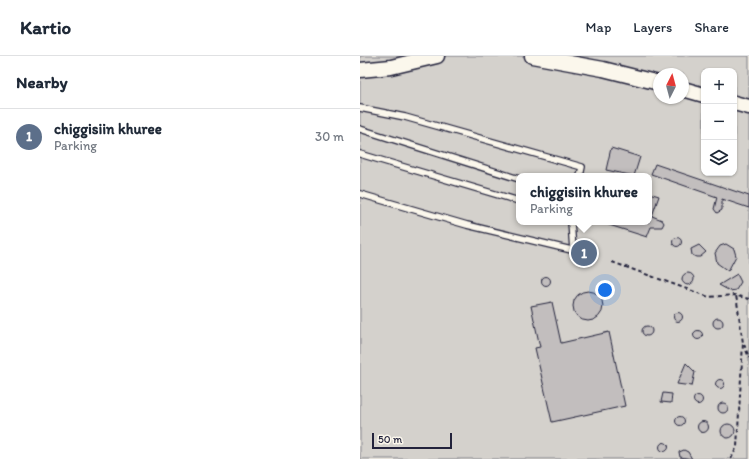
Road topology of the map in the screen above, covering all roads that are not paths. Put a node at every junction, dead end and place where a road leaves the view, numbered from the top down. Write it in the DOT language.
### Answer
graph roads {
  1 [pos="437,56"];
  2 [pos="532,56"];
  3 [pos="360,70"];
  4 [pos="653,82"];
  5 [pos="689,91"];
  6 [pos="701,94"];
  7 [pos="737,104"];
  8 [pos="749,107"];
  9 [pos="360,108"];
  10 [pos="360,129"];
  11 [pos="360,154"];
  12 [pos="581,173"];
  13 [pos="516,178"];
  14 [pos="360,194"];
  15 [pos="516,200"];
  16 [pos="571,225"];
  17 [pos="573,250"];
  18 [pos="584,253"];
  1 -- 3 [label="street"];
  2 -- 4 [label="street"];
  5 -- 6 [label="street"];
  7 -- 8 [label="street"];
  9 -- 12 [label="lane"];
  10 -- 13 [label="lane"];
  11 -- 15 [label="lane"];
  14 -- 17 [label="lane"];
  16 -- 17 [label="lane"];
  17 -- 18 [label="lane"];
}
